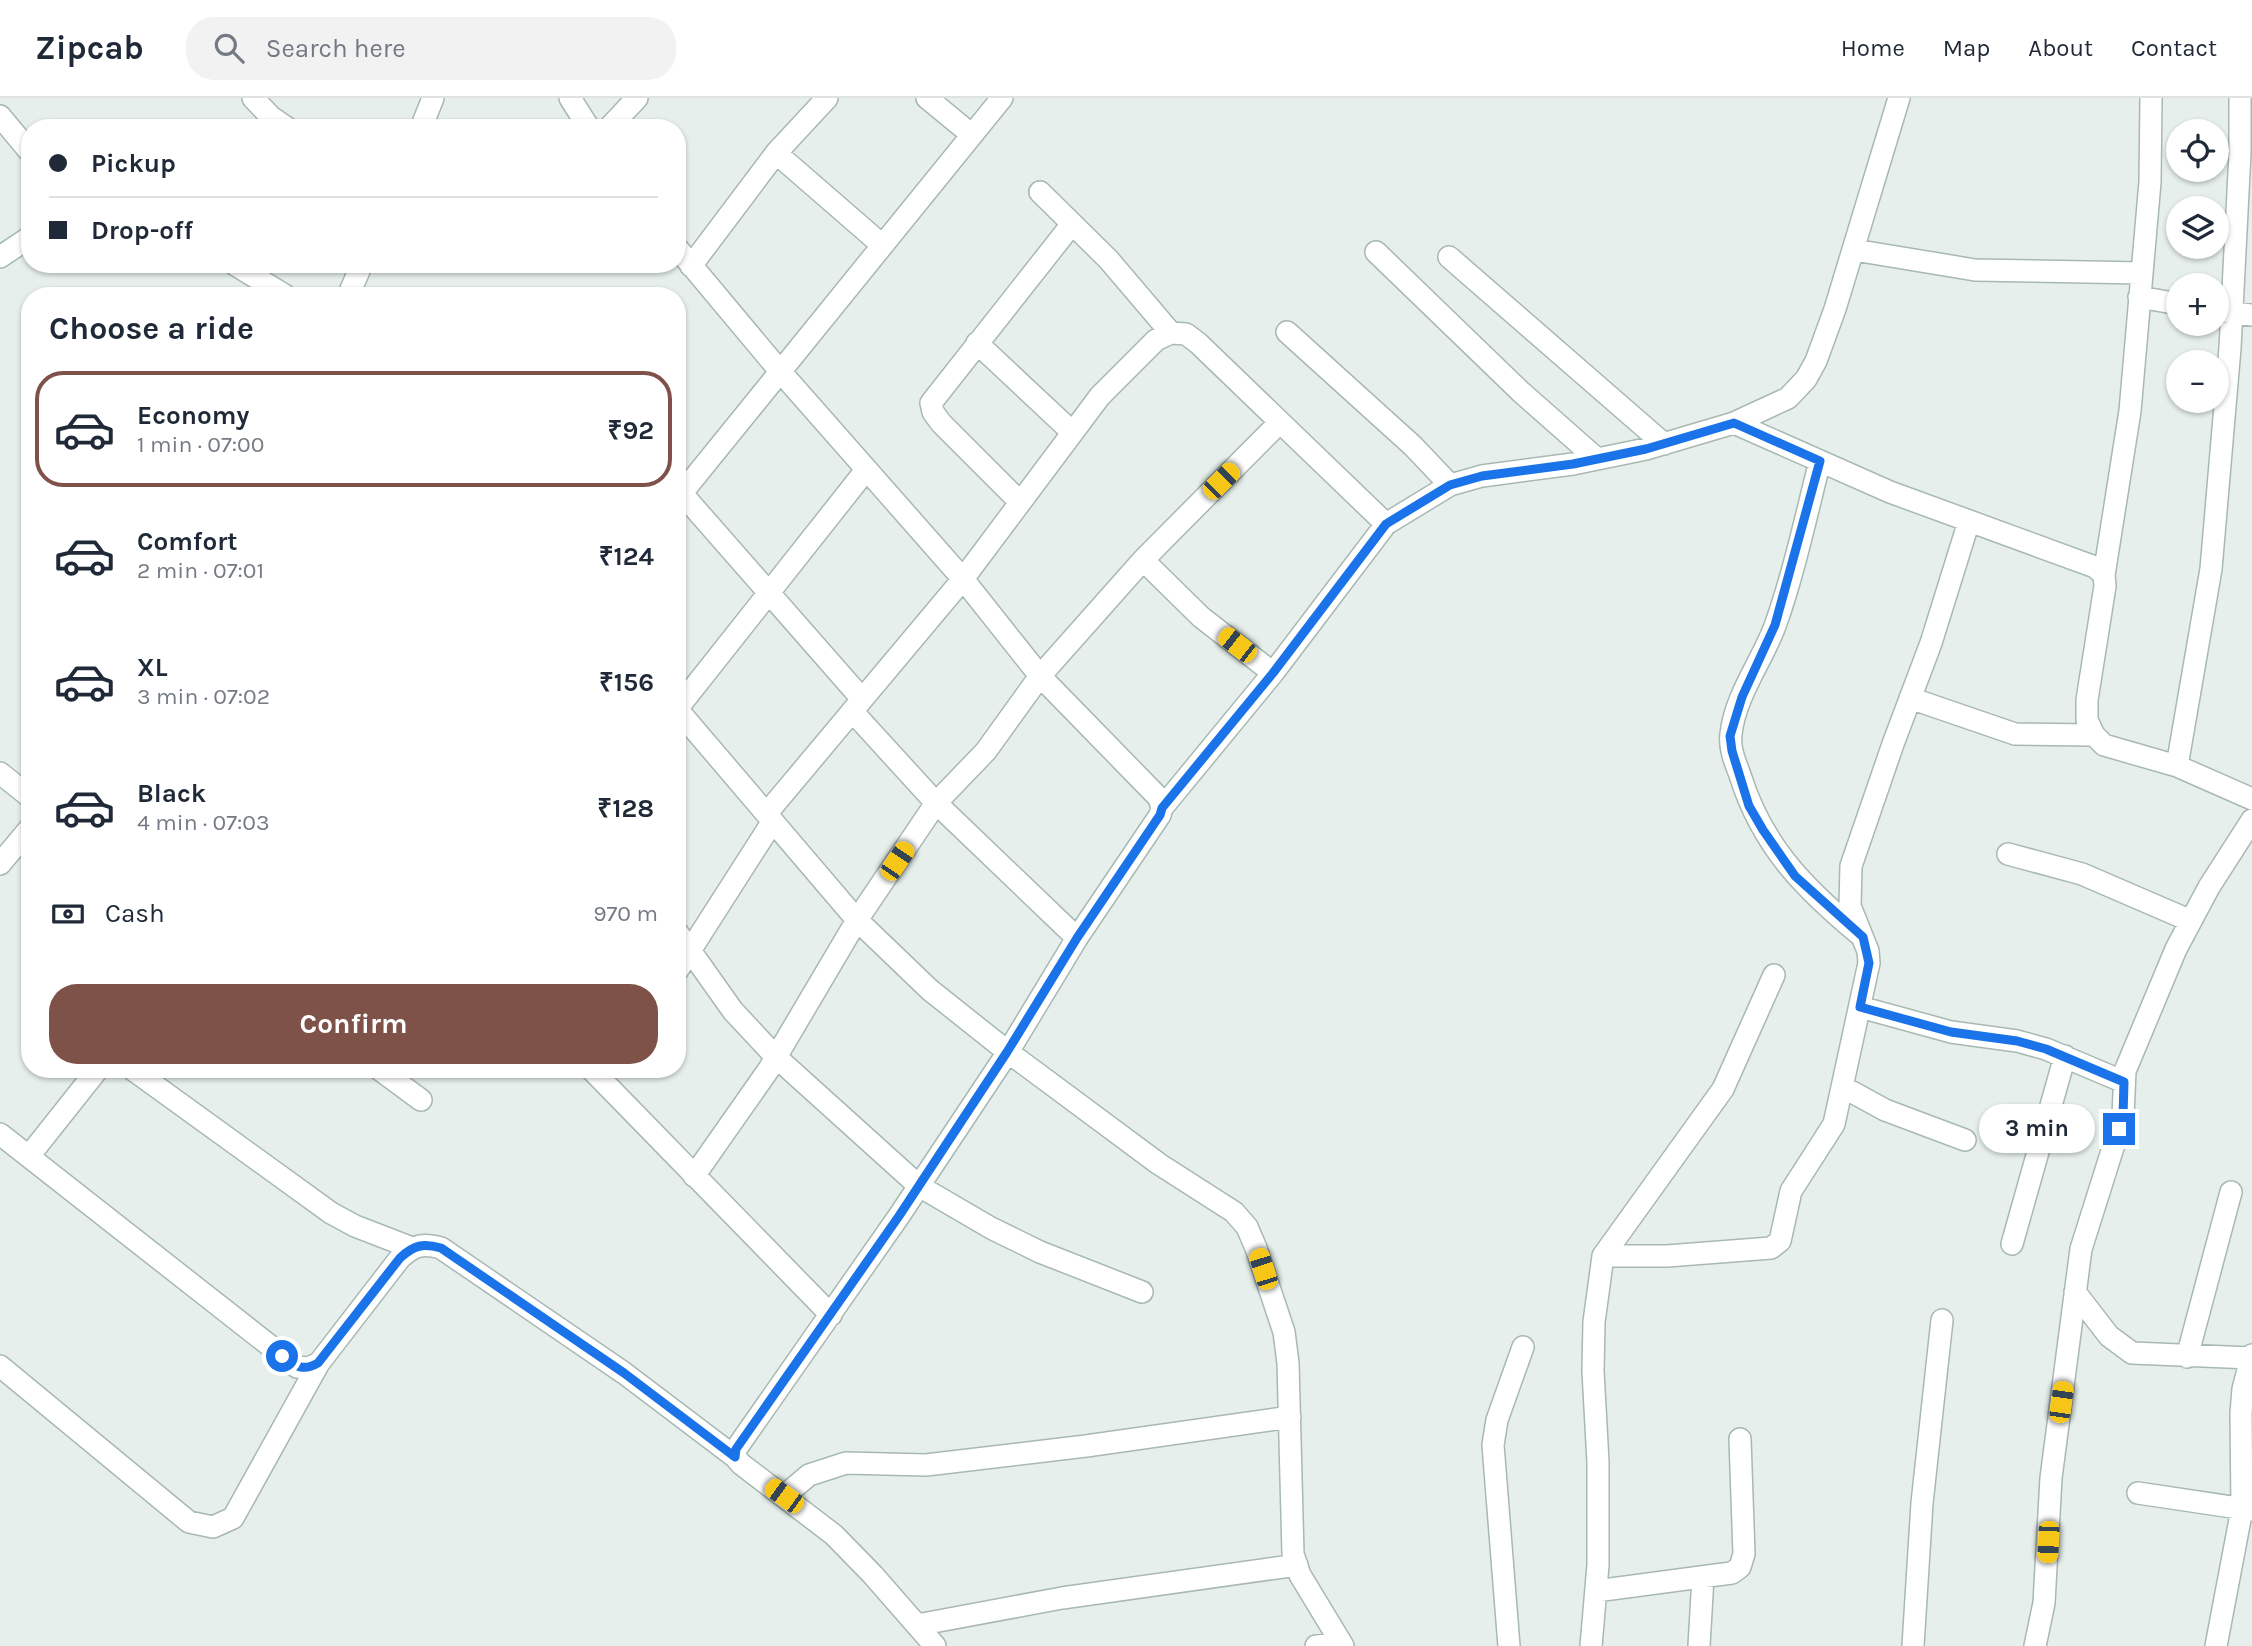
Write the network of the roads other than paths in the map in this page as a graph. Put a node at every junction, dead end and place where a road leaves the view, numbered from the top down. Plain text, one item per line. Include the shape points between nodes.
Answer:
1 (253, 98) edge
2 (433, 98) edge
3 (570, 98) edge
4 (637, 98) edge
5 (827, 98) edge
6 (928, 98) edge
7 (1002, 98) edge
8 (1899, 98) edge
9 (2151, 98) edge
10 (2240, 98) edge
11 (0, 116) edge
12 (274, 119) edge
13 (425, 119) edge
14 (583, 119) edge
15 (617, 119) edge
16 (972, 135) junction
17 (21, 141) edge
18 (776, 153) junction
19 (1040, 192) dead end
20 (1072, 224) junction
21 (21, 243) edge
22 (882, 245) junction
23 (1854, 250) junction
24 (1376, 252) dead end
25 (0, 257) edge
26 (1449, 257) dead end
27 (686, 260) edge
28 (691, 266) junction
29 (249, 273) edge
30 (2142, 273) junction
31 (271, 287) edge
32 (2139, 297) junction
33 (2166, 302) edge
34 (2234, 313) edge
35 (1287, 332) dead end
36 (1171, 333) junction
37 (977, 343) junction
38 (779, 370) junction
39 (1280, 422) junction
40 (1734, 423) junction
41 (1072, 432) junction
42 (1664, 444) junction
43 (1597, 459) junction
44 (1820, 461) junction
45 (866, 470) junction
46 (686, 484) edge
47 (1450, 485) junction
48 (686, 501) edge
49 (1018, 501) junction
50 (1969, 522) junction
51 (1386, 524) junction
52 (1143, 560) junction
53 (2104, 575) junction
54 (963, 579) junction
55 (768, 591) junction
56 (1273, 673) junction
57 (1040, 676) junction
58 (686, 697) edge
59 (1910, 698) junction
60 (857, 705) junction
61 (686, 719) edge
62 (2094, 735) junction
63 (2177, 766) junction
64 (0, 774) edge
65 (21, 790) edge
66 (2252, 799) edge
67 (936, 803) junction
68 (1162, 808) junction
69 (770, 817) junction
70 (2252, 820) edge
71 (21, 839) edge
72 (2008, 854) dead end
73 (0, 864) edge
74 (857, 920) junction
75 (2191, 920) junction
76 (1863, 937) junction
77 (1077, 938) junction
78 (686, 946) edge
79 (690, 952) junction
80 (686, 958) edge
81 (1774, 975) dead end
82 (1860, 1007) junction
83 (1007, 1052) junction
84 (2065, 1056) junction
85 (776, 1058) junction
86 (91, 1078) edge
87 (144, 1078) edge
88 (391, 1078) edge
89 (605, 1078) edge
90 (2124, 1082) junction
91 (1843, 1087) junction
92 (421, 1100) dead end
93 (0, 1134) edge
94 (1965, 1140) dead end
95 (29, 1156) junction
96 (694, 1176) junction
97 (919, 1186) junction
98 (2231, 1192) dead end
99 (2012, 1244) dead end
100 (412, 1248) junction
101 (1603, 1255) junction
102 (2076, 1292) junction
103 (1142, 1293) dead end
104 (831, 1315) junction
105 (1942, 1320) dead end
106 (1523, 1347) dead end
107 (2188, 1357) junction
108 (2252, 1357) edge
109 (318, 1363) junction
110 (0, 1366) edge
111 (1290, 1417) junction
112 (1740, 1439) dead end
113 (735, 1457) junction
114 (2138, 1493) dead end
115 (784, 1496) junction
116 (2247, 1510) edge
117 (1297, 1566) junction
118 (1703, 1577) junction
119 (1596, 1591) junction
120 (917, 1625) junction
121 (1342, 1645) edge
122 (934, 1646) edge
123 (1316, 1646) edge
124 (1509, 1646) edge
125 (1591, 1646) edge
126 (1699, 1646) edge
127 (1913, 1646) edge
128 (2035, 1646) edge
129 (2217, 1646) edge

1 - 12 street
2 - 13 street
3 - 14 street
4 - 15 street
5 - 18 street
6 - 16 street
7 - 16 street
8 - 23 street
9 - 30 street
10 - 34 street
11 - 17 street
16 - 22 street
18 - 22 street
18 - 28 street
19 - 20 street
20 - 36 street
20 - 37 street
21 - 25 street
22 - 38 street
23 - 30 street via 1975,270
23 - 40 street via 1806,379 1788,398
24 - 43 street
26 - 42 street
27 - 28 street
28 - 38 street
29 - 31 street
30 - 32 street
32 - 33 street
32 - 53 street via 2130,411
34 - 63 street via 2211,569
35 - 47 street
36 - 39 street via 1186,334 1198,343
36 - 41 street via 1156,340 1100,396
37 - 41 street
37 - 49 street via 936,394 931,402 933,412
38 - 45 street
38 - 46 street
39 - 51 street
39 - 52 street
40 - 42 street
40 - 44 street
41 - 49 street
42 - 43 street
43 - 47 street
44 - 50 street
44 - 76 street via 1775,625 1742,697 1730,736 1749,806 1763,830 1795,876
45 - 54 street
45 - 55 street
47 - 51 street
48 - 55 street
49 - 54 street
50 - 53 street via 2095,567
50 - 59 street
51 - 56 street
52 - 56 street via 1201,617
52 - 57 street
53 - 62 street via 2087,700 2087,720
54 - 57 street
54 - 60 street
55 - 58 street
55 - 60 street
56 - 68 street
57 - 67 street via 986,751
57 - 68 street via 1158,797
59 - 62 street via 2015,734
59 - 76 street via 1851,866 1850,906
60 - 67 street
60 - 69 street
61 - 69 street
62 - 63 street via 2105,745
63 - 66 street
64 - 65 street
67 - 74 street
67 - 77 street
68 - 77 street
69 - 74 street
69 - 79 street
70 - 75 street
71 - 73 street
72 - 75 street via 2082,874
74 - 83 street via 930,990
74 - 85 street
75 - 90 street via 2134,1047
76 - 82 street via 1869,963
77 - 83 street
78 - 79 street
79 - 80 street
79 - 85 street via 733,1011
81 - 101 street via 1723,1089
82 - 84 street
82 - 91 street
83 - 97 street
83 - 111 street via 1158,1164 1234,1212 1247,1227 1283,1332
84 - 90 street
84 - 99 street
85 - 96 street
85 - 97 street
86 - 95 street
87 - 100 street via 331,1213
88 - 92 street
89 - 96 street
90 - 102 street via 2123,1116 2081,1249
91 - 94 street via 1885,1110
91 - 101 street via 1834,1124 1791,1191 1777,1245 1667,1256
93 - 95 street
95 - 109 street via 297,1367
96 - 104 street
97 - 103 street via 1040,1252
97 - 104 street
98 - 107 street
100 - 109 street
100 - 113 street via 425,1243 441,1248 624,1373
101 - 119 street via 1593,1359 1598,1474
102 - 107 street via 2122,1348 2148,1356
102 - 128 street via 2050,1478 2044,1603
104 - 113 street via 736,1449
105 - 127 street via 1922,1503
106 - 124 street via 1493,1445
107 - 108 street
108 - 116 street via 2241,1413
109 - 110 street via 233,1518 213,1527 189,1522
111 - 115 street via 926,1465 846,1463 809,1475
111 - 117 street
112 - 118 street via 1744,1554 1740,1567 1732,1573
113 - 115 street
114 - 116 street
115 - 120 street via 834,1535
116 - 129 street
117 - 120 street via 1062,1598
117 - 121 street
118 - 119 street
118 - 126 street
119 - 125 street
120 - 122 street
121 - 123 street

